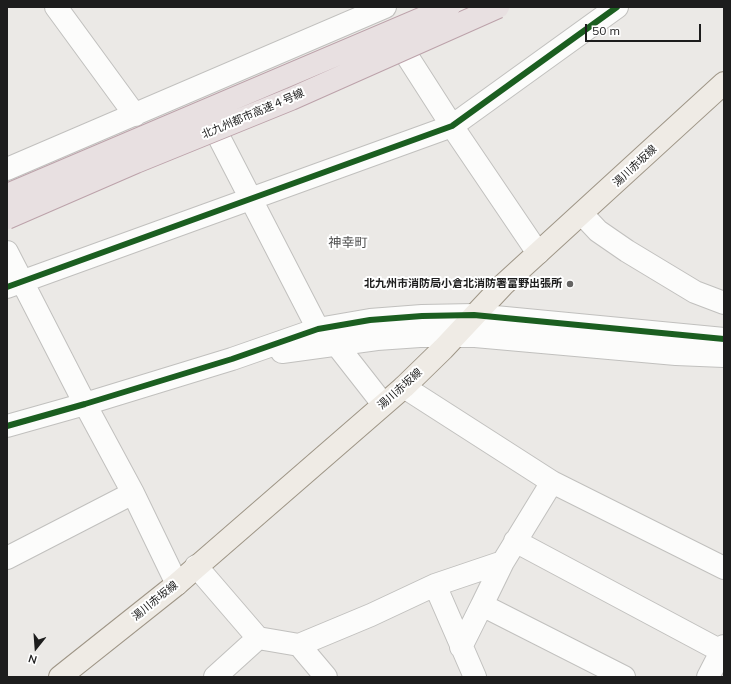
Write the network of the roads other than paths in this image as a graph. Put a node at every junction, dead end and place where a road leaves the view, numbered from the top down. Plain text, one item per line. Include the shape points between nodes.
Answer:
1 (56, 7) edge
2 (449, 7) edge
3 (498, 7) edge
4 (617, 7) edge
5 (379, 8) edge
6 (724, 83) edge
7 (194, 89) junction
8 (135, 115) junction
9 (452, 126) junction
10 (7, 169) edge
11 (7, 195) edge
12 (251, 198) junction
13 (582, 214) junction
14 (7, 218) edge
15 (7, 252) edge
16 (538, 252) junction
17 (15, 284) edge
18 (724, 303) edge
19 (474, 315) junction
20 (318, 329) junction
21 (456, 336) junction
22 (724, 339) edge
23 (336, 344) junction
24 (724, 356) edge
25 (232, 359) junction
26 (404, 387) junction
27 (85, 404) junction
28 (383, 404) junction
29 (7, 426) edge
30 (552, 482) junction
31 (133, 494) junction
32 (515, 541) junction
33 (7, 558) edge
34 (503, 562) junction
35 (196, 566) junction
36 (724, 568) edge
37 (177, 584) junction
38 (435, 586) junction
39 (482, 605) junction
40 (258, 638) junction
41 (299, 645) junction
42 (461, 647) junction
43 (723, 649) edge
44 (60, 677) edge
45 (216, 677) edge
46 (326, 677) edge
47 (475, 677) edge
48 (624, 677) edge
49 (708, 677) edge

1 - 8 street
2 - 11 highway, 北九州都市高速４号線, bridge
3 - 14 highway, 北九州都市高速４号線, bridge via 291,99
4 - 9 street
5 - 7 street
5 - 9 street
6 - 13 main road, 湯川赤坂線
7 - 8 street
7 - 12 street
8 - 10 street
9 - 12 street
9 - 16 street
12 - 17 street
12 - 20 street
13 - 16 main road, 湯川赤坂線
13 - 18 street via 598,230 639,258 695,292
15 - 17 street
16 - 19 main road, 湯川赤坂線
17 - 27 street
19 - 20 street via 370,320
19 - 21 main road, 湯川赤坂線
19 - 22 street
20 - 25 street
21 - 23 street via 420,336
21 - 24 street
21 - 26 main road, 湯川赤坂線
23 - 25 street
23 - 28 street
25 - 27 street
26 - 28 main road, 湯川赤坂線
26 - 30 street
27 - 29 street
27 - 31 street
28 - 35 main road, 湯川赤坂線
30 - 32 street
30 - 36 street
31 - 33 street
31 - 37 street
32 - 34 street
32 - 43 street
34 - 38 street
34 - 39 street
35 - 37 main road, 湯川赤坂線
35 - 40 street
37 - 44 main road, 湯川赤坂線
38 - 41 street
38 - 42 street
39 - 42 street
39 - 48 street
40 - 41 street
40 - 45 street
41 - 46 street
42 - 47 street
43 - 49 street

